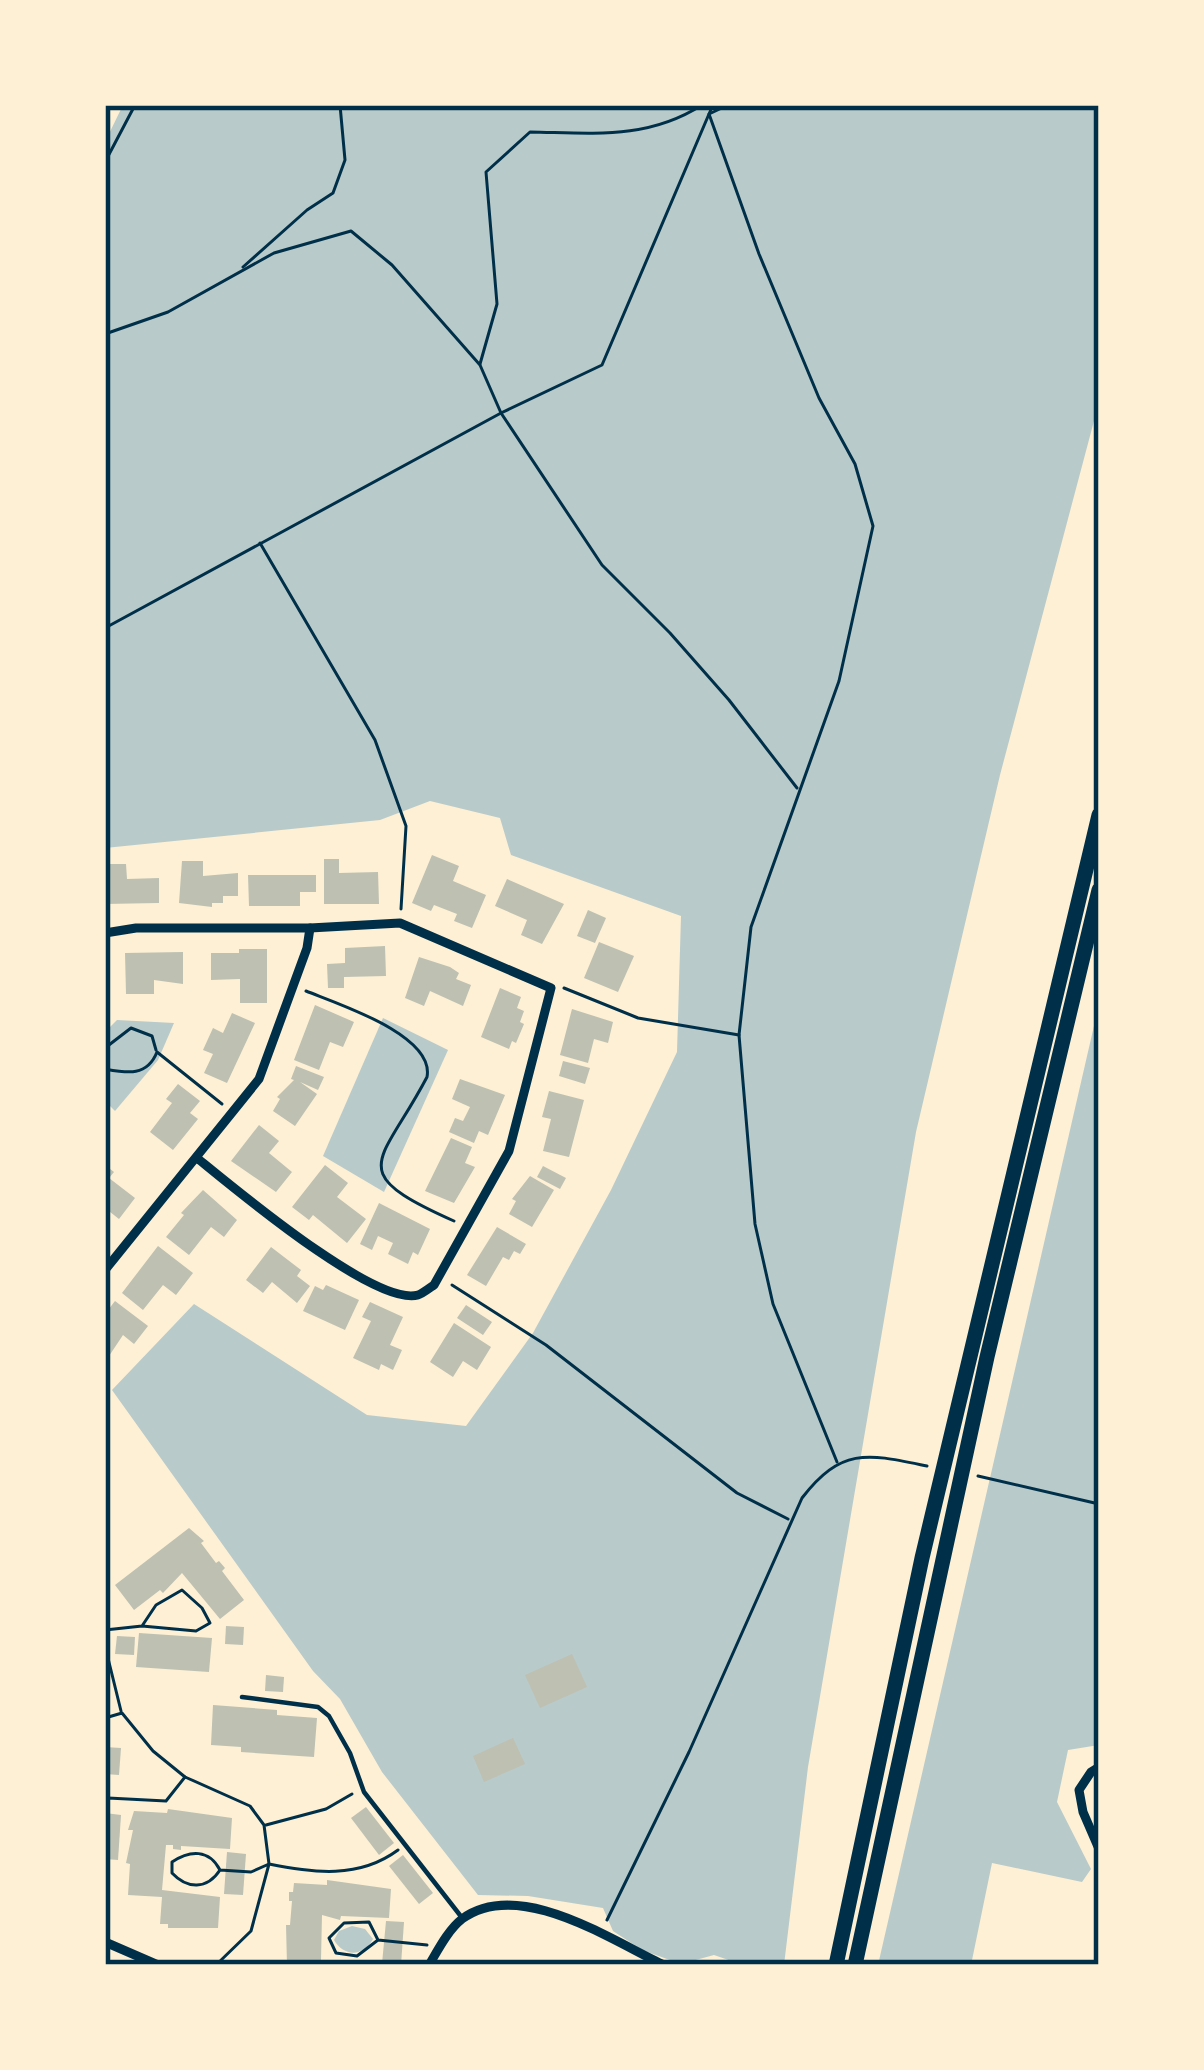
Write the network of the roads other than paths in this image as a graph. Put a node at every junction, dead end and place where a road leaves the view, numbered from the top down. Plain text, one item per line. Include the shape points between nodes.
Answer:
1 (1099, 814) edge
2 (1099, 890) edge
3 (310, 928) junction
4 (105, 933) edge
5 (197, 1158) junction
6 (105, 1247) edge
7 (114, 1259) junction
8 (105, 1270) edge
9 (242, 1696) dead end
10 (1099, 1767) edge
11 (1099, 1849) edge
12 (463, 1919) junction
13 (105, 1942) edge
14 (158, 1965) edge
15 (430, 1965) edge
16 (664, 1965) edge
17 (836, 1965) edge
18 (855, 1965) edge

1 - 17 highway via 922,1558
2 - 18 highway
3 - 4 street
3 - 5 street via 259,1079
3 - 5 street via 400,923 550,988 509,1151 439,1277 420,1295 404,1296 328,1260
5 - 7 street
6 - 7 street
7 - 8 street
9 - 12 lane via 318,1707 341,1733 363,1788
10 - 11 street via 1079,1790
12 - 15 street
12 - 16 street via 524,1906
13 - 14 street

